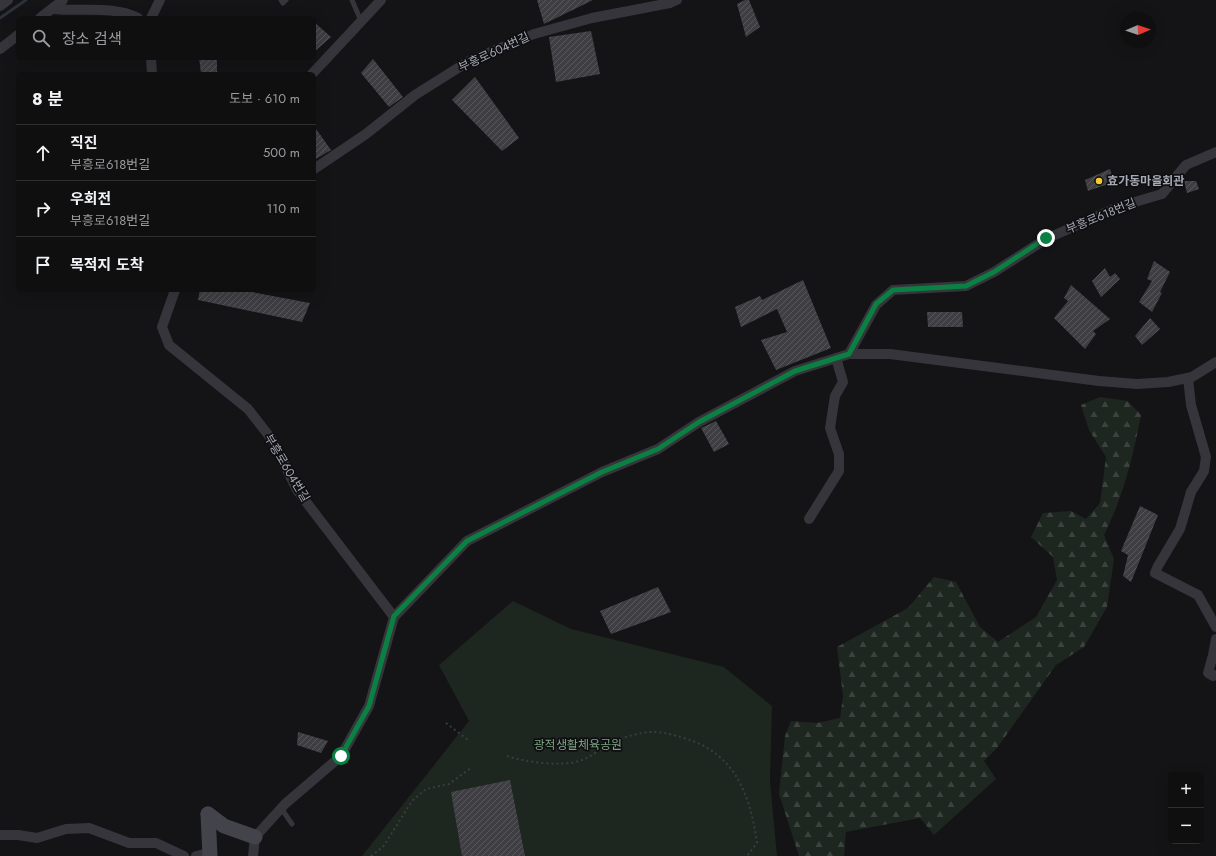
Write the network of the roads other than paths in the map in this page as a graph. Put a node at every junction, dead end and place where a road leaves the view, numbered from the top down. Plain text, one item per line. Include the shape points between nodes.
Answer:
1 (8, 0) edge
2 (63, 0) edge
3 (160, 0) edge
4 (281, 0) edge
5 (286, 0) edge
6 (352, 0) edge
7 (381, 0) edge
8 (677, 0) edge
9 (0, 6) edge
10 (53, 9) junction
11 (43, 16) edge
12 (130, 16) edge
13 (152, 16) edge
14 (362, 21) junction
15 (16, 36) edge
16 (0, 49) edge
17 (151, 60) edge
18 (152, 72) edge
19 (314, 72) edge
20 (1216, 152) edge
21 (316, 168) edge
22 (174, 292) edge
23 (849, 354) junction
24 (836, 358) junction
25 (1216, 362) edge
26 (1188, 378) junction
27 (809, 519) dead end
28 (394, 616) junction
29 (1216, 627) edge
30 (1216, 639) edge
31 (1216, 675) edge
32 (281, 808) junction
33 (292, 824) dead end
34 (0, 835) edge
35 (255, 837) junction
36 (205, 855) edge
37 (184, 856) edge
38 (253, 856) edge

1 - 9 street
2 - 10 street
3 - 13 street
4 - 5 lane via 283,3
6 - 14 lane
7 - 14 street
8 - 21 street, 부흥로604번길 via 592,18 534,34 469,61 415,95 366,134
10 - 11 street
10 - 12 street via 104,9
14 - 19 street
15 - 16 street
17 - 18 street
20 - 23 street, 부흥로618번길 via 1186,165 1162,194 1118,207 1046,238 994,272 966,286 893,290 876,304
22 - 28 street, 부흥로604번길 via 162,327 169,345 248,408 273,441 297,490
23 - 24 street
23 - 26 street via 908,355 1138,384
24 - 27 street via 843,382 835,396 830,428 839,454 839,471
24 - 28 street via 795,371 699,422 658,449 602,472 467,541
25 - 26 street
26 - 29 street via 1191,405 1206,457 1204,471 1191,492 1180,530 1155,573 1198,595
28 - 32 street via 369,706 350,748
30 - 31 street via 1208,673
32 - 33 lane
32 - 35 street
34 - 37 street via 37,838 66,830 89,828 129,843 156,843
35 - 36 street via 224,826 208,814
35 - 38 street

